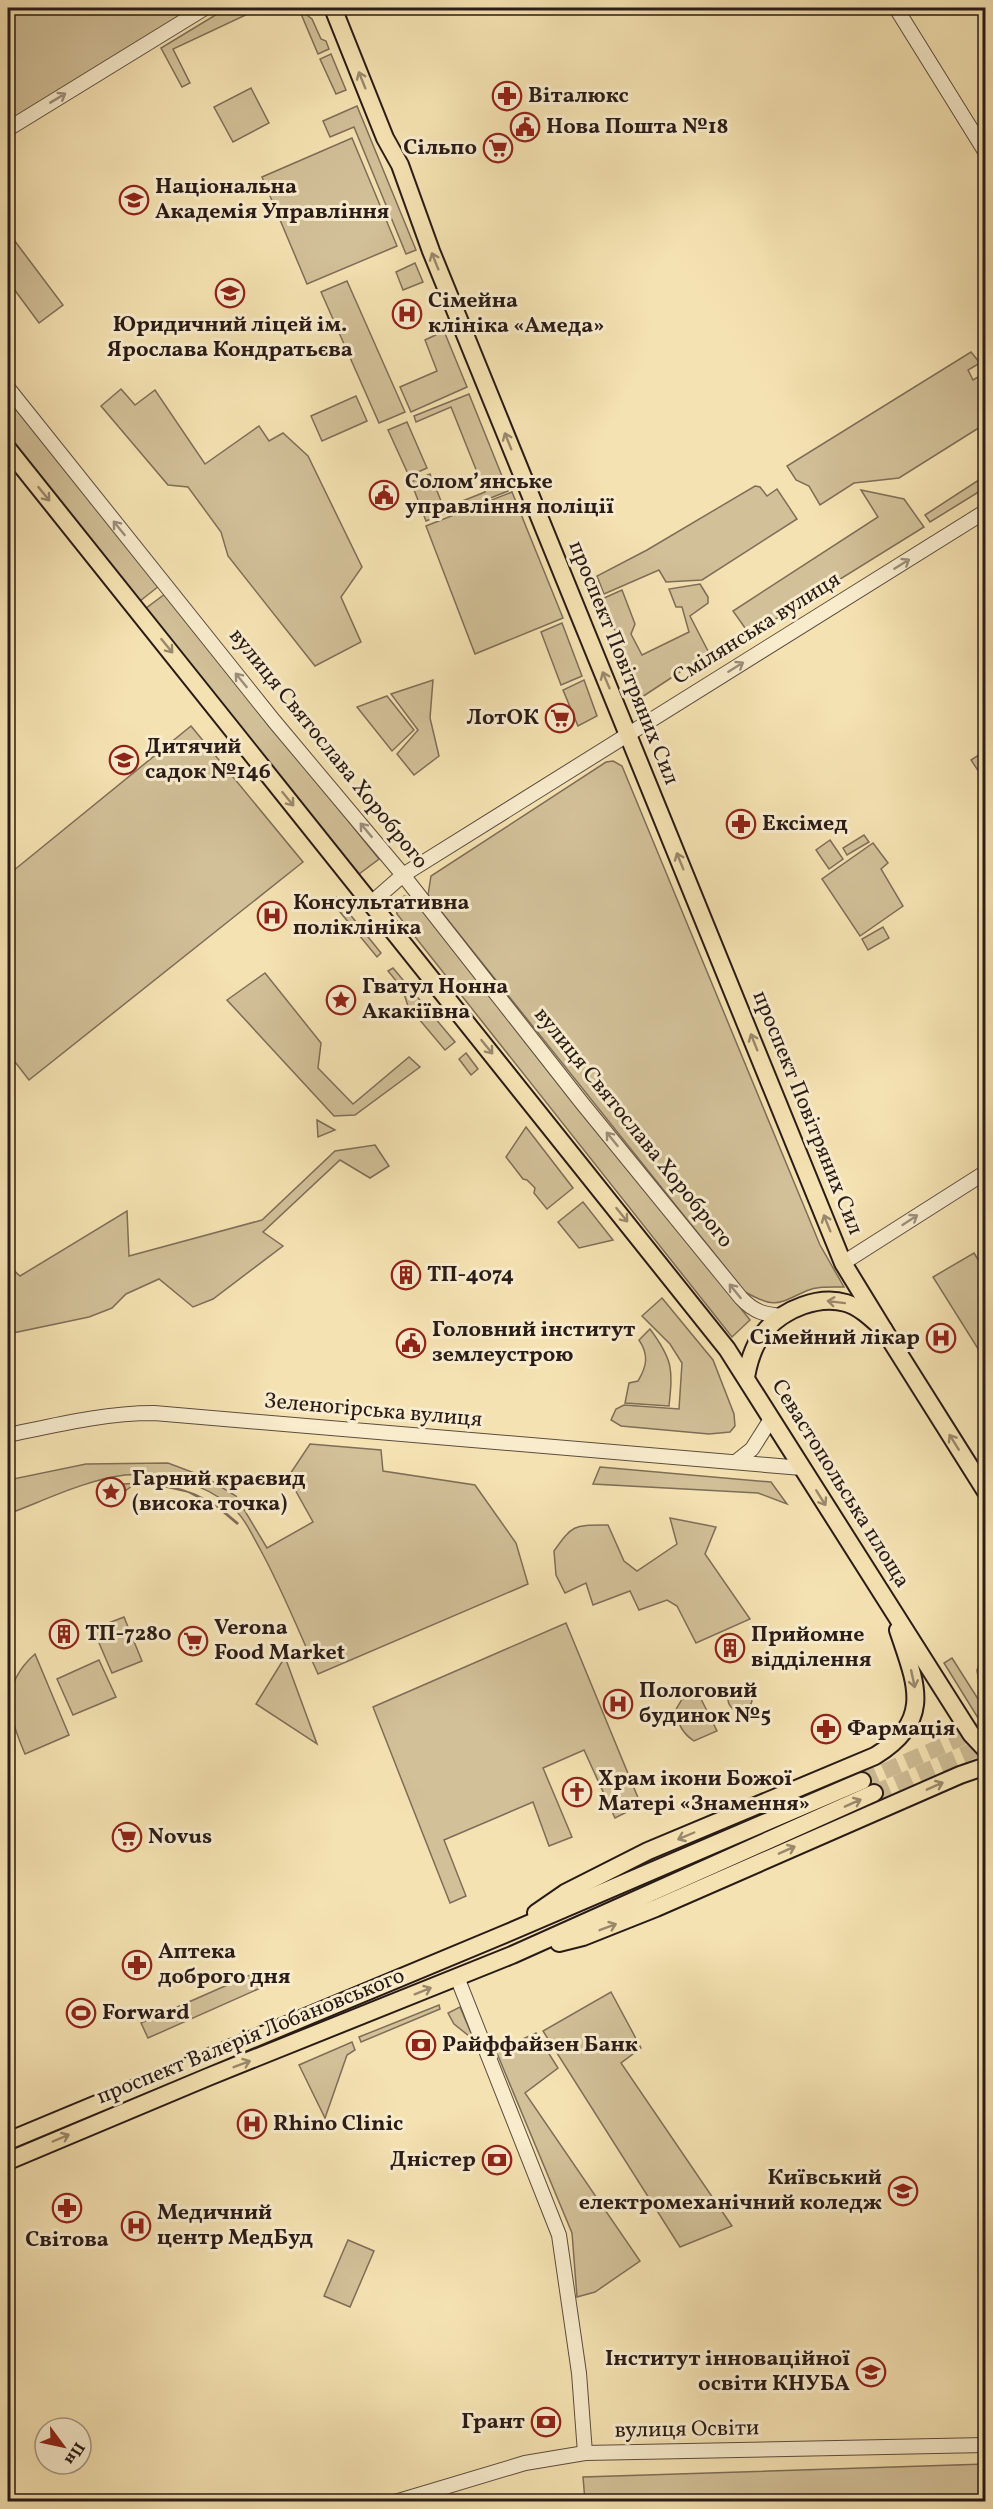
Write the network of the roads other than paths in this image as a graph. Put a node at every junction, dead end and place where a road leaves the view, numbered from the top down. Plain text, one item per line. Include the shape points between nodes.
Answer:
1 (205, 8) edge
2 (333, 8) edge
3 (896, 8) edge
4 (8, 129) edge
5 (986, 153) edge
6 (8, 388) edge
7 (8, 449) edge
8 (986, 511) edge
9 (629, 734) junction
10 (403, 875) junction
11 (371, 903) junction
12 (986, 1172) edge
13 (843, 1263) junction
14 (784, 1316) junction
15 (884, 1330) junction
16 (746, 1377) junction
17 (771, 1419) junction
18 (8, 1435) edge
19 (737, 1461) junction
20 (802, 1468) junction
21 (986, 1492) edge
22 (889, 1603) junction
23 (986, 1749) edge
24 (986, 1767) edge
25 (505, 1934) junction
26 (512, 1955) junction
27 (457, 1977) junction
28 (8, 2141) edge
29 (8, 2161) edge
30 (986, 2445) edge
31 (585, 2453) junction
32 (395, 2502) edge

4 -> 1 street
9 -> 2 main road, проспект Повітряних Сил
3 - 5 street
10 -> 6 street, вулиця Святослава Хороброго
7 -> 11 main road
9 -> 8 street, Смілянська вулиця
9 - 10 street, Смілянська вулиця
13 -> 9 main road, проспект Повітряних Сил
10 - 11 street, Смілянська вулиця
14 -> 10 street, вулиця Святослава Хороброго via 766,1315 741,1298
11 -> 16 main road
13 -> 12 street
13 - 15 main road, проспект Повітряних Сил
15 -> 14 main road, Севастопольська площа via 848,1303 830,1300 805,1304
14 - 16 main road, Севастопольська площа via 766,1329 753,1350
21 -> 15 main road, Севастопольська площа
16 - 17 main road, Севастопольська площа
17 - 19 street via 752,1449
17 - 20 main road, Севастопольська площа
18 - 19 street, Зеленогірська вулиця via 87,1418 154,1413
19 - 20 street, Зеленогірська вулиця
20 -> 22 main road, Севастопольська площа
22 - 23 main road, Севастопольська площа via 971,1734
22 -> 25 main road, проспект Валерія Лобановського via 916,1696 914,1713 891,1746 648,1851 565,1893
26 -> 24 main road, проспект Валерія Лобановського via 583,1936 656,1908 949,1779
26 -> 25 main road, проспект Валерія Лобановського via 868,1787
25 - 28 main road, проспект Валерія Лобановського
26 - 27 main road, проспект Валерія Лобановського
29 -> 27 main road, проспект Валерія Лобановського
27 - 31 street via 559,2235 579,2373
30 - 31 street, вулиця Освіти
31 - 32 street, вулиця Освіти via 525,2463

